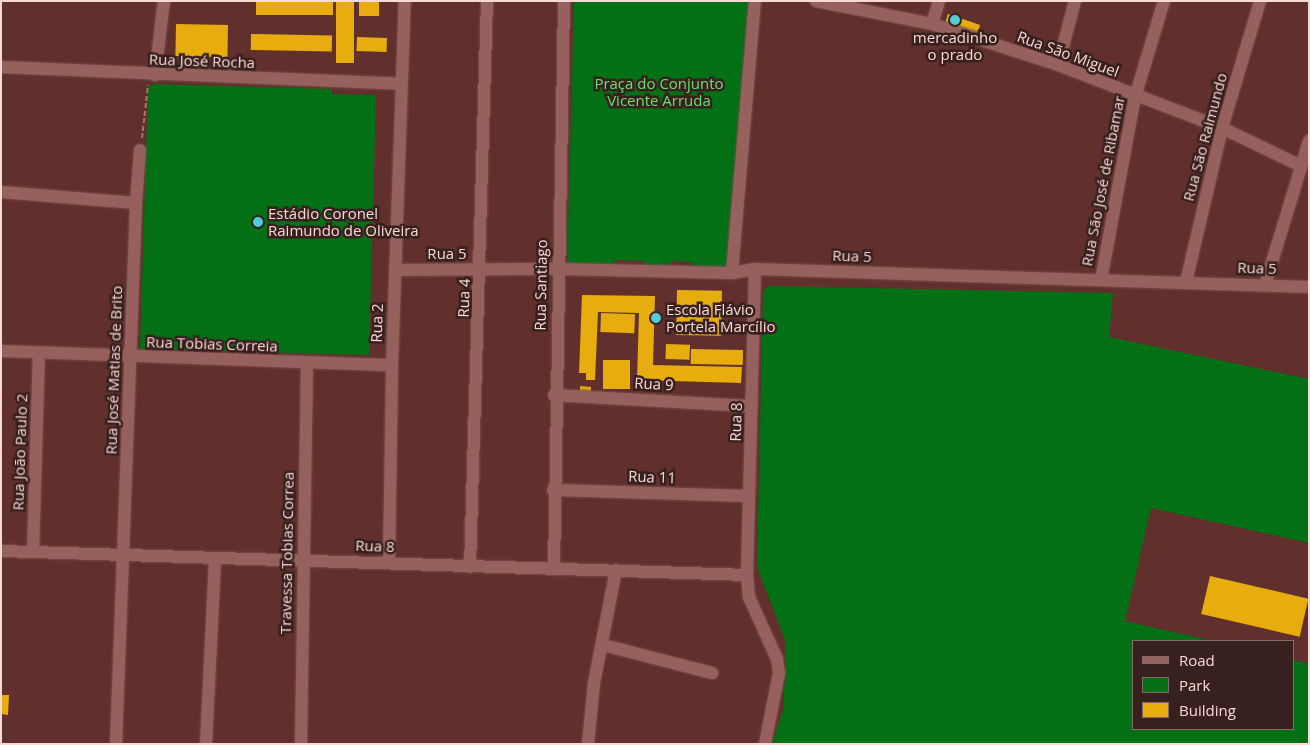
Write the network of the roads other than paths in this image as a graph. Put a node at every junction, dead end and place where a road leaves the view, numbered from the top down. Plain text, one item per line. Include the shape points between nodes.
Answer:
1 (164, 1) edge
2 (405, 1) edge
3 (487, 1) edge
4 (564, 1) edge
5 (756, 1) edge
6 (816, 1) edge
7 (939, 1) edge
8 (1076, 1) edge
9 (1164, 1) edge
10 (1260, 1) edge
11 (820, 2) edge
12 (932, 24) junction
13 (1058, 66) junction
14 (1, 68) edge
15 (155, 75) junction
16 (401, 84) junction
17 (1134, 96) junction
18 (1222, 128) junction
19 (1309, 141) edge
20 (140, 150) road end
21 (1299, 165) junction
22 (1, 192) edge
23 (136, 203) junction
24 (558, 269) junction
25 (755, 269) junction
26 (395, 270) junction
27 (481, 271) junction
28 (732, 273) junction
29 (1101, 280) junction
30 (1186, 282) junction
31 (1265, 285) junction
32 (1309, 287) edge
33 (1, 351) edge
34 (39, 353) junction
35 (131, 358) junction
36 (307, 363) junction
37 (392, 365) junction
38 (554, 396) junction
39 (752, 406) junction
40 (553, 490) junction
41 (749, 496) junction
42 (1, 551) edge
43 (33, 552) junction
44 (122, 554) junction
45 (216, 558) junction
46 (303, 560) junction
47 (389, 563) junction
48 (470, 567) junction
49 (554, 569) junction
50 (616, 570) junction
51 (747, 575) junction
52 (603, 645) junction
53 (712, 673) dead end
54 (116, 744) edge
55 (206, 744) edge
56 (301, 744) edge
57 (588, 744) edge
58 (764, 744) edge

1 - 15 street
2 - 16 street, Rua 2
3 - 27 street, Rua 4
4 - 24 street, Rua Santiago
5 - 28 street
6 - 11 street, Rua São Miguel
7 - 12 street
8 - 13 street
9 - 17 street, Rua São José de Ribamar
10 - 18 street, Rua São Raimundo
11 - 12 street, Rua São Miguel
12 - 13 street, Rua São Miguel
13 - 17 street, Rua São Miguel
14 - 15 street, Rua José Rocha
15 - 16 street, Rua José Rocha
16 - 26 street, Rua 2
17 - 18 street, Rua São Miguel
17 - 29 street, Rua São José de Ribamar
18 - 21 street, Rua São Miguel
18 - 30 street, Rua São Raimundo
19 - 21 street
20 - 23 street, Rua José Matias de Brito
21 - 31 street
22 - 23 street
23 - 35 street, Rua José Matias de Brito
24 - 27 street, Rua 5
24 - 28 street, Rua 5
24 - 38 street, Rua Santiago
25 - 28 street, Rua 5
25 - 29 street, Rua 5
25 - 39 street, Rua 8
26 - 27 street, Rua 5
26 - 37 street, Rua 2
27 - 48 street, Rua 4
29 - 30 street, Rua 5
30 - 31 street, Rua 5
31 - 32 street, Rua 5
33 - 34 street, Rua Tobias Correia
34 - 35 street, Rua Tobias Correia
34 - 43 street, Rua João Paulo 2
35 - 36 street, Rua Tobias Correia
35 - 44 street, Rua José Matias de Brito
36 - 37 street, Rua Tobias Correia
36 - 46 street, Travessa Tobias Correa
37 - 47 street, Rua 2
38 - 39 street, Rua 9
38 - 40 street, Rua Santiago
39 - 41 street, Rua 8
40 - 41 street, Rua 11
40 - 49 street, Rua Santiago
41 - 51 street, Rua 8
42 - 43 street, Rua 8
43 - 44 street, Rua 8
44 - 45 street, Rua 8
44 - 54 street, Rua José Matias de Brito
45 - 46 street, Rua 8
45 - 55 street
46 - 47 street, Rua 8
46 - 56 street, Travessa Tobias Correa
47 - 48 street, Rua 8
48 - 49 street, Rua 8
49 - 50 street, Rua 8
50 - 51 street, Rua 8
50 - 52 street
51 - 58 street, Rua 8 via 749,597 777,659 779,673
52 - 53 street
52 - 57 street via 594,683

